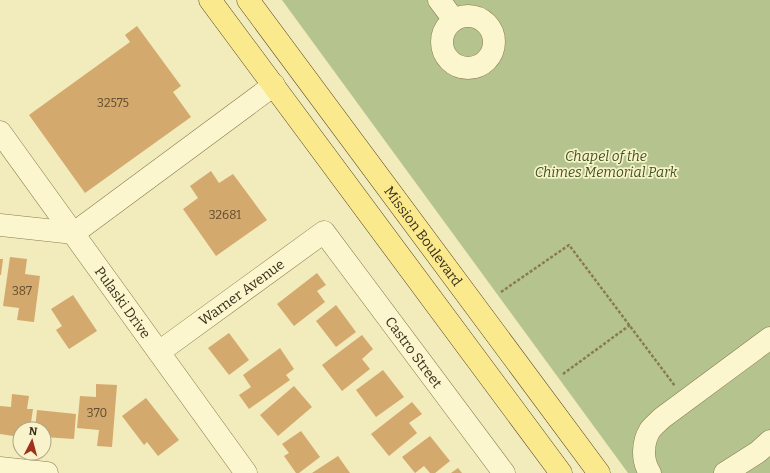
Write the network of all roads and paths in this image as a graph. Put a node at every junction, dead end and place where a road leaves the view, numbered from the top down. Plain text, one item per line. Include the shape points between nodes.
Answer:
1 (210, 0) edge
2 (248, 0) edge
3 (439, 0) edge
4 (454, 20) dead end
5 (274, 86) junction
6 (0, 132) edge
7 (0, 225) edge
8 (324, 232) joint
9 (74, 233) junction
10 (501, 292) dead end
11 (630, 325) junction
12 (770, 338) edge
13 (159, 352) junction
14 (563, 374) dead end
15 (676, 387) dead end
16 (770, 441) edge
17 (0, 468) edge
18 (48, 473) edge
19 (246, 473) edge
20 (504, 473) edge
21 (561, 473) edge
22 (599, 473) edge
23 (649, 473) edge
24 (725, 473) edge

1 - 5 main road
2 - 22 main road, Mission Boulevard
3 - 4 street
5 - 9 street
5 - 21 main road
6 - 9 street, Pulaski Drive
7 - 9 street
8 - 13 street, Warner Avenue
8 - 20 street, Castro Street
9 - 13 street, Pulaski Drive
10 - 11 path via 569,245
11 - 14 path
11 - 15 path
12 - 23 street via 650,429 645,441 644,456
13 - 19 street, Pulaski Drive
16 - 24 street via 758,452
17 - 18 street

